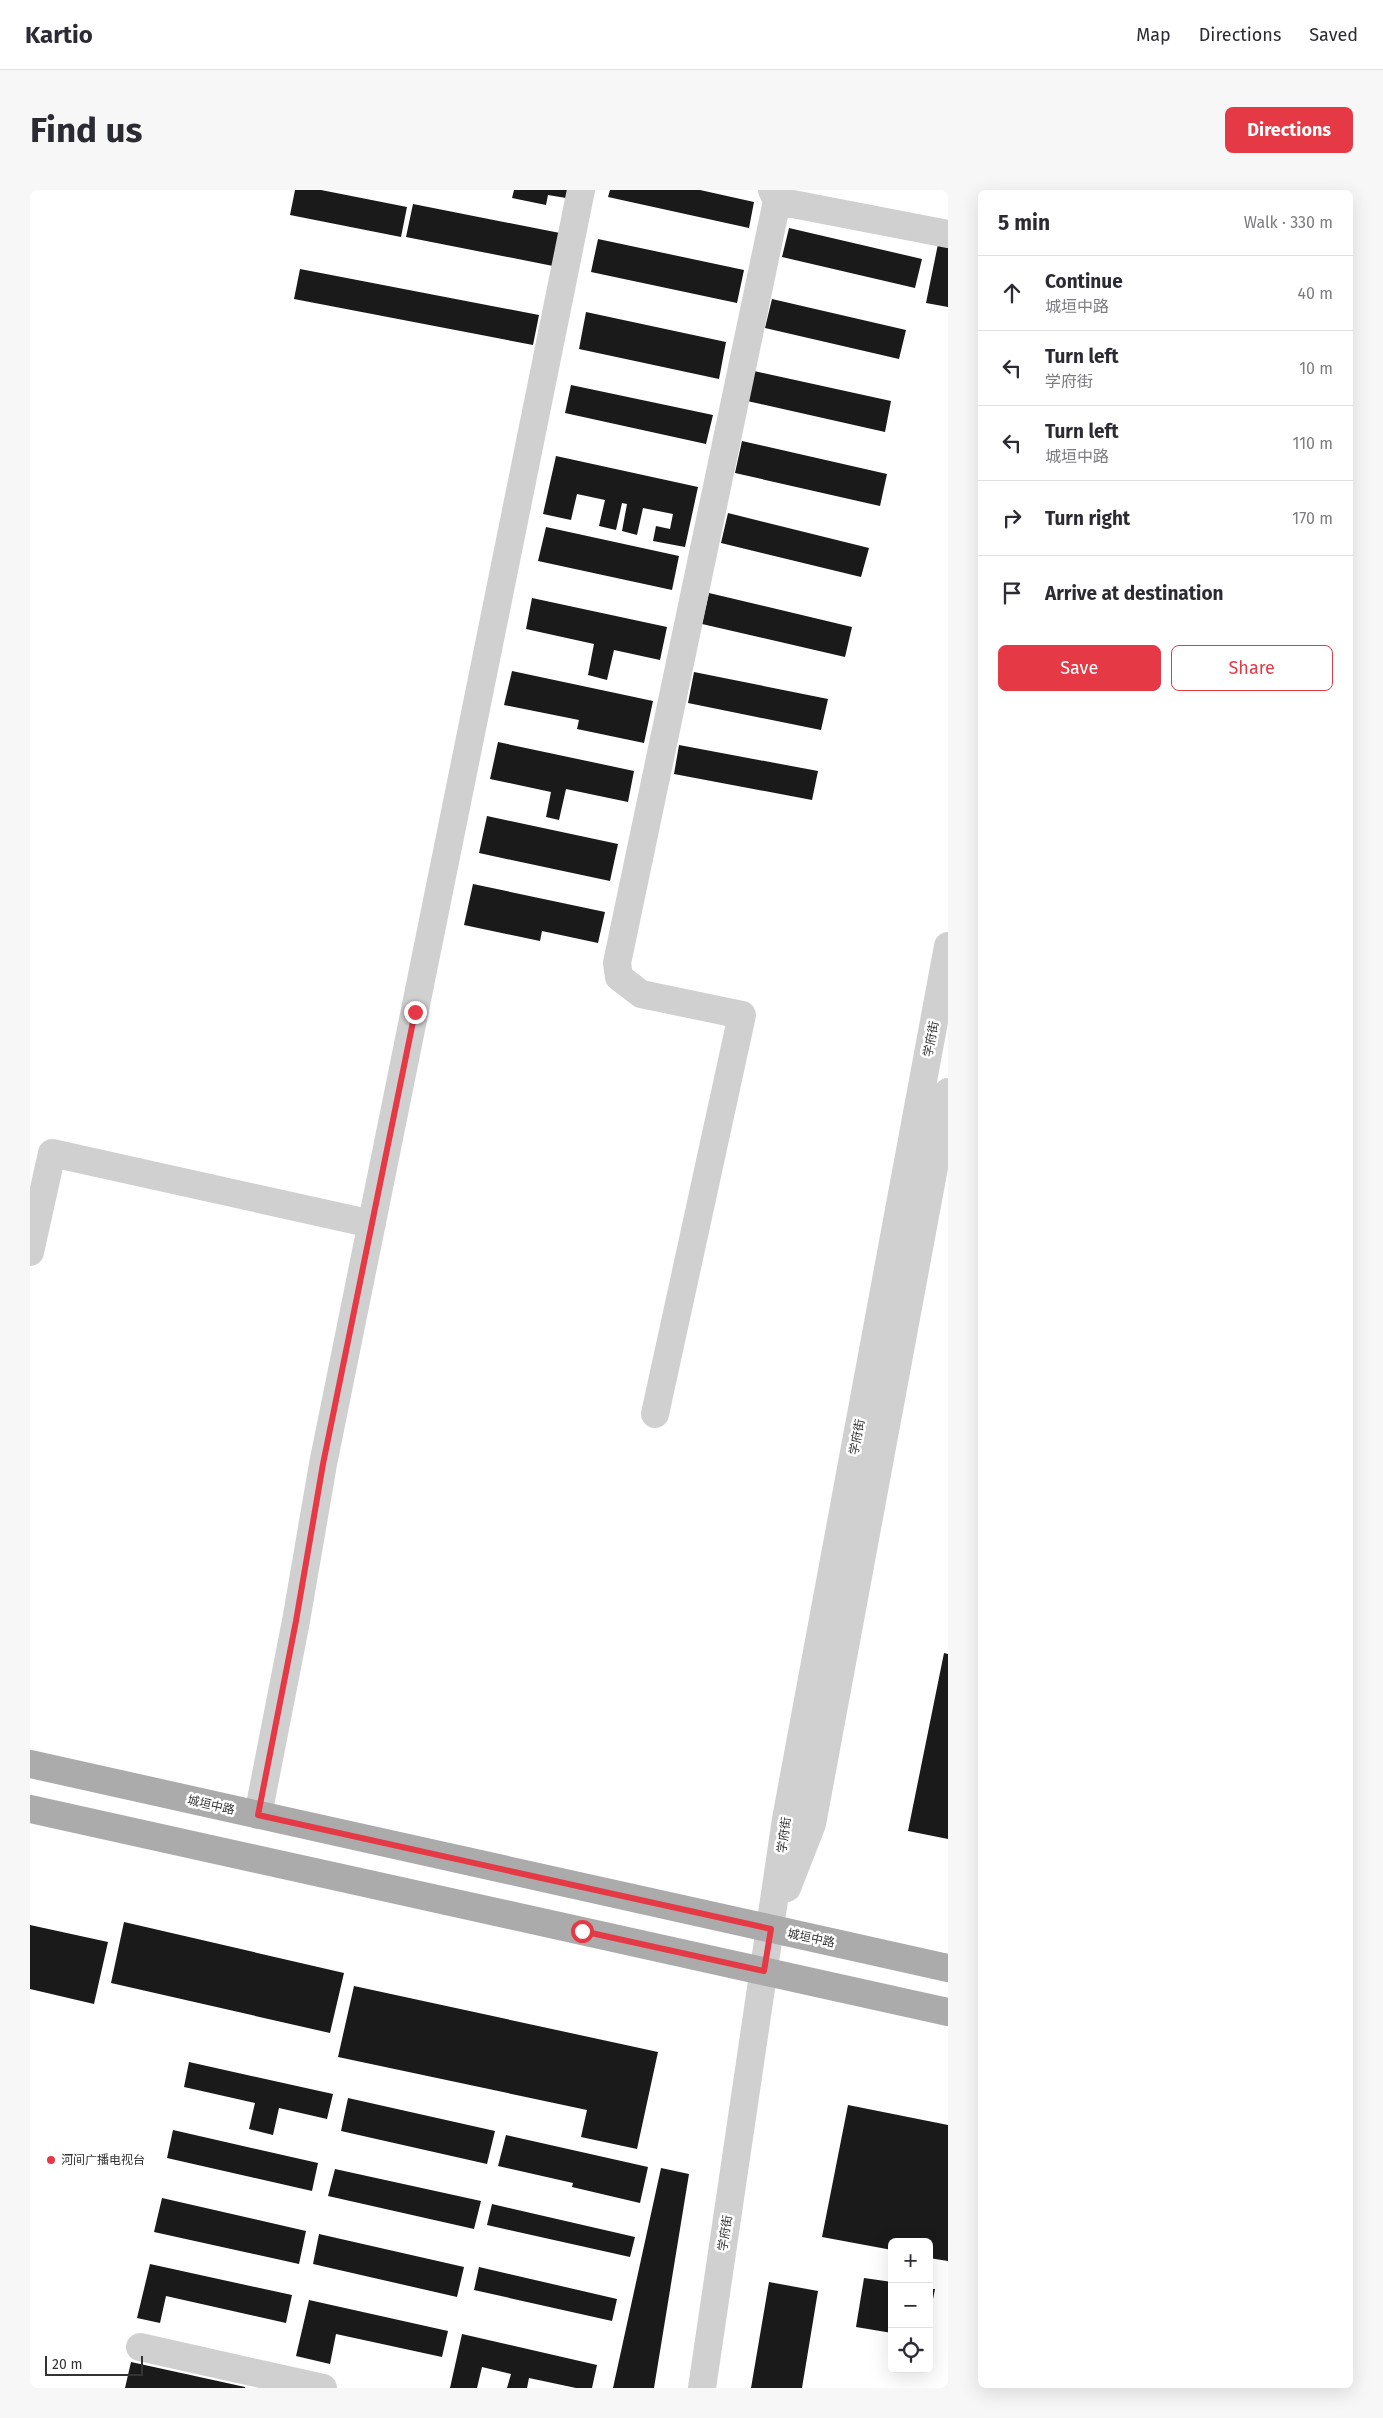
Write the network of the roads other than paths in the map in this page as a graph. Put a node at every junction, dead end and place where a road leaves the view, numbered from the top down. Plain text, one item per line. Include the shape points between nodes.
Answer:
1 (581, 190) edge
2 (775, 196) edge
3 (948, 234) edge
4 (948, 946) edge
5 (948, 1092) edge
6 (372, 1224) junction
7 (30, 1252) edge
8 (656, 1414) dead end
9 (30, 1764) edge
10 (30, 1808) edge
11 (258, 1815) junction
12 (771, 1929) junction
13 (948, 1968) edge
14 (764, 1971) junction
15 (948, 2012) edge
16 (140, 2347) dead end
17 (323, 2388) edge
18 (702, 2388) edge

1 - 6 street
2 - 3 street
2 - 8 street via 617,962 619,976 641,994 742,1015
4 - 12 street, 学府街 via 786,1819
5 - 12 street, 学府街 via 812,1824
6 - 7 street via 52,1153
6 - 11 street via 323,1464
9 - 11 main road, 城垣中路
10 - 14 main road
11 - 12 main road, 城垣中路
12 - 13 main road, 城垣中路
12 - 14 street, 学府街
14 - 15 main road
14 - 18 street, 学府街
16 - 17 street

